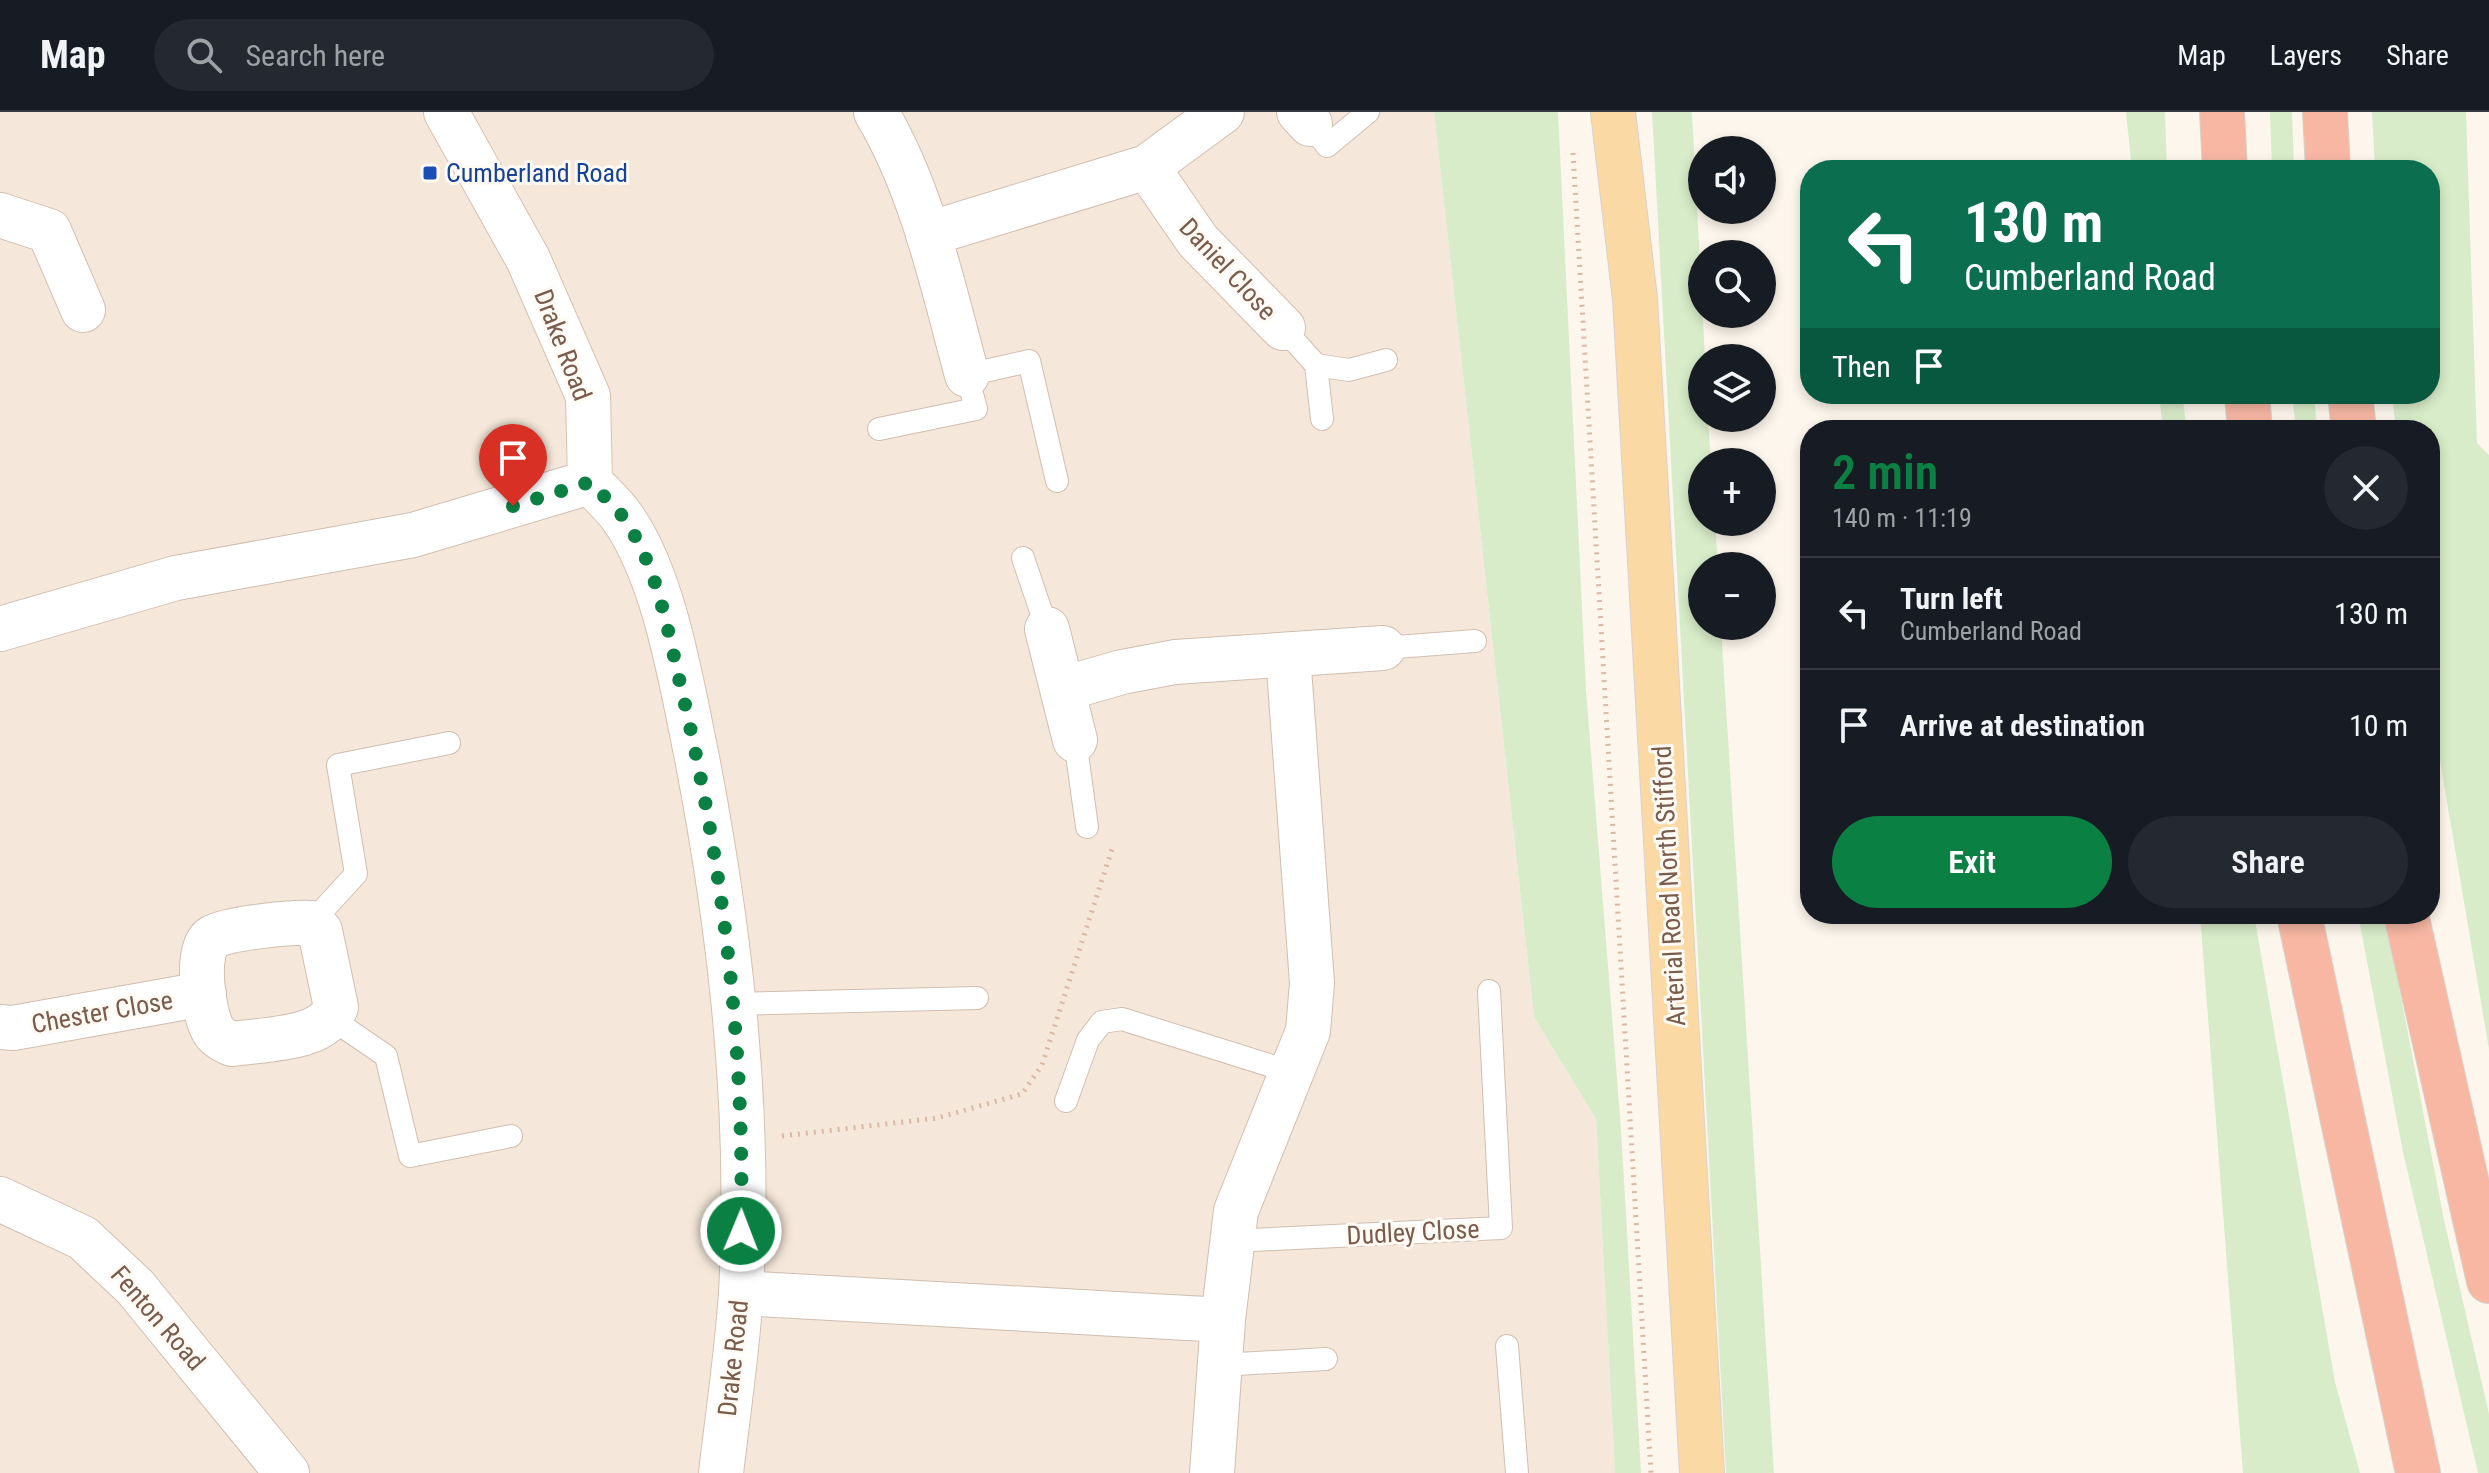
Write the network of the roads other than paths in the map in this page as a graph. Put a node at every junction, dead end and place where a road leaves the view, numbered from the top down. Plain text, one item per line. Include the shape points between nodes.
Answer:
1 (446, 112) edge
2 (876, 112) edge
3 (1222, 112) edge
4 (1368, 112) edge
5 (1613, 112) edge
6 (1637, 112) edge
7 (2222, 112) edge
8 (2325, 112) edge
9 (1304, 118) edge
10 (2224, 160) edge
11 (2327, 160) edge
12 (1147, 167) junction
13 (0, 215) edge
14 (928, 234) junction
15 (1635, 299) junction
16 (83, 310) dead end
17 (1283, 328) joint
18 (1386, 360) dead end
19 (1316, 365) junction
20 (967, 375) junction
21 (1322, 419) dead end
22 (879, 429) dead end
23 (1057, 481) dead end
24 (590, 482) junction
25 (1023, 558) dead end
26 (0, 629) edge
27 (1047, 629) joint
28 (1475, 641) dead end
29 (1383, 648) joint
30 (1288, 655) junction
31 (1063, 689) junction
32 (1075, 740) joint
33 (449, 743) dead end
34 (1087, 827) dead end
35 (311, 923) junction
36 (2301, 924) edge
37 (2408, 924) edge
38 (1489, 991) dead end
39 (204, 994) junction
40 (977, 998) dead end
41 (736, 1004) junction
42 (332, 1019) junction
43 (0, 1027) edge
44 (1294, 1073) junction
45 (1066, 1101) dead end
46 (511, 1136) dead end
47 (0, 1199) edge
48 (1231, 1241) junction
49 (2489, 1281) edge
50 (741, 1293) junction
51 (1223, 1320) junction
52 (1507, 1346) dead end
53 (1326, 1359) dead end
54 (1220, 1365) junction
55 (287, 1473) edge
56 (721, 1473) edge
57 (1212, 1473) edge
58 (1517, 1473) edge
59 (1702, 1473) edge
60 (2418, 1473) edge

1 - 24 street, Drake Road via 528,259 588,396
2 - 14 street
3 - 12 street
4 - 9 lane via 1327,146
5 - 15 main road, Arterial Road North Stifford
6 - 15 main road, Arterial Road North Stifford
7 - 10 highway
8 - 11 highway
12 - 14 street
12 - 17 street, Daniel Close via 1198,241
13 - 16 street via 49,231
14 - 20 street
15 - 59 main road, Arterial Road North Stifford
17 - 19 lane, Daniel Close
18 - 19 lane via 1349,370
19 - 21 lane
20 - 22 lane via 976,409
20 - 23 lane via 1029,361
24 - 26 street via 413,535 176,578
24 - 41 street, Drake Road via 623,518 658,591 722,888
25 - 27 lane
27 - 31 street
28 - 29 lane
29 - 30 street
30 - 31 street via 1175,662
30 - 44 street via 1312,983 1308,1031
31 - 32 street
32 - 34 lane
33 - 35 lane via 338,765 356,874
35 - 39 street, Chester Close via 215,936 201,955
35 - 42 street via 320,931 336,1007
36 - 60 highway
37 - 49 highway
38 - 48 lane, Dudley Close via 1501,1228
39 - 42 street, Chester Close via 212,1029 232,1044 301,1033
39 - 43 street, Chester Close
40 - 41 lane
41 - 50 street, Drake Road via 743,1138
42 - 46 lane via 386,1056 410,1156
44 - 45 lane via 1122,1019 1102,1022 1088,1040
44 - 48 street via 1236,1211
47 - 55 street, Fenton Road via 83,1238 135,1287
48 - 51 street
50 - 51 street
50 - 56 street, Drake Road
51 - 54 street
52 - 58 lane
53 - 54 lane
54 - 57 street

